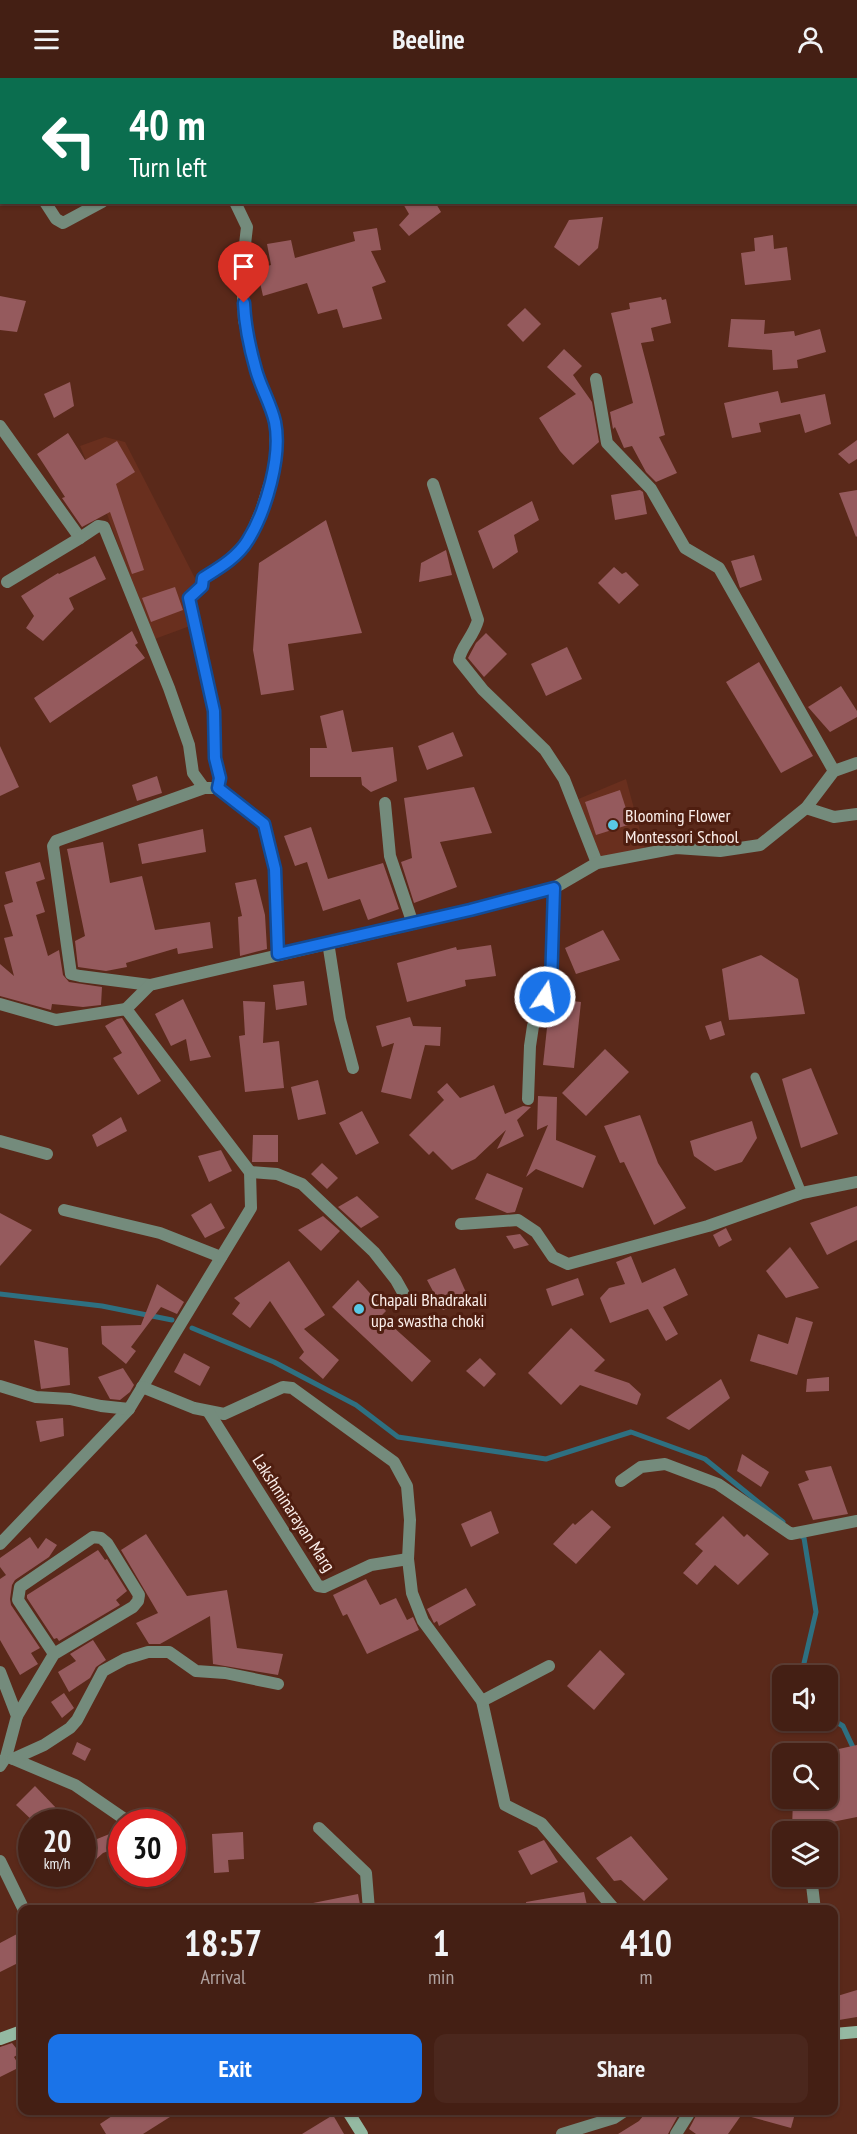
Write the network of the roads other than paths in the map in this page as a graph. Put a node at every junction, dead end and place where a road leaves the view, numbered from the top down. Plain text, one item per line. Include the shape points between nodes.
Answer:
1 (46, 204) edge
2 (98, 204) edge
3 (236, 204) edge
4 (596, 379) dead end
5 (0, 426) edge
6 (433, 484) dead end
7 (80, 538) junction
8 (7, 582) dead end
9 (857, 763) edge
10 (834, 771) junction
11 (204, 788) junction
12 (218, 788) junction
13 (385, 803) dead end
14 (806, 808) junction
15 (857, 814) edge
16 (597, 863) junction
17 (554, 888) junction
18 (413, 924) junction
19 (328, 942) junction
20 (278, 954) junction
21 (150, 985) junction
22 (1, 1007) edge
23 (126, 1009) junction
24 (353, 1068) dead end
25 (755, 1077) dead end
26 (528, 1099) dead end
27 (0, 1142) edge
28 (47, 1154) dead end
29 (250, 1172) junction
30 (857, 1182) edge
31 (802, 1193) junction
32 (64, 1210) dead end
33 (461, 1224) dead end
34 (221, 1257) junction
35 (405, 1296) dead end
36 (0, 1386) edge
37 (142, 1387) junction
38 (129, 1409) junction
39 (208, 1411) junction
40 (621, 1481) dead end
41 (857, 1521) edge
42 (0, 1544) edge
43 (408, 1559) junction
44 (54, 1654) junction
45 (549, 1666) dead end
46 (0, 1672) edge
47 (278, 1684) dead end
48 (482, 1701) junction
49 (17, 1716) junction
50 (7, 1761) edge
51 (110, 1809) edge
52 (319, 1828) dead end
53 (0, 1861) edge
54 (812, 1887) edge
55 (22, 1905) edge
56 (369, 1905) edge
57 (611, 1905) edge
58 (814, 1905) edge
59 (18, 2032) edge
60 (857, 2032) edge
61 (838, 2034) edge
62 (0, 2039) edge
63 (350, 2115) edge
64 (619, 2115) edge
65 (688, 2115) edge
66 (362, 2134) edge
67 (562, 2134) edge
68 (676, 2134) edge

1 - 2 street via 63,223
3 - 12 street via 247,227 242,270 244,320 256,370 275,422 276,463 248,542 203,578 202,586 189,598 214,711
4 - 10 street via 607,443 651,489 685,548 719,568
5 - 7 street
6 - 16 street via 478,620 459,660 483,690 545,750 564,778
7 - 8 street
7 - 11 street via 98,526 104,527 169,688 189,745 193,773
9 - 10 street
10 - 14 street
11 - 12 street
11 - 21 street via 56,841 53,846 71,974
12 - 20 street via 264,824 275,869
13 - 18 street via 390,856
14 - 15 street via 834,817
14 - 16 street via 760,845 720,851 676,848
16 - 17 street
17 - 18 street
17 - 26 street via 551,985 533,1026
18 - 19 street
19 - 20 street
19 - 24 street via 340,1018
20 - 21 street
21 - 23 street
22 - 23 street via 57,1020
23 - 29 street
25 - 31 lane
27 - 28 street
29 - 34 street via 251,1208
29 - 35 street via 277,1174 302,1184 374,1252
30 - 31 street
31 - 33 street via 708,1226 568,1264 553,1257 536,1232 518,1220
32 - 34 street via 159,1233
34 - 37 street
36 - 38 street via 36,1397
37 - 38 street
37 - 39 street
38 - 42 street
39 - 43 street, Lakshminarayan Marg via 318,1586 324,1587 371,1565
39 - 43 street via 224,1414 283,1387 292,1388 394,1462 407,1486
40 - 41 street via 641,1467 665,1464 718,1484 793,1535
43 - 48 street via 412,1593 423,1621
44 - 44 street via 138,1601 139,1595 101,1538 93,1537 20,1587 18,1600
44 - 49 street
45 - 48 street
46 - 49 street
47 - 50 street via 196,1671 169,1652 148,1652 103,1671 70,1728
48 - 57 street via 505,1805 541,1823
49 - 50 street
50 - 51 street via 75,1785
52 - 56 street via 366,1873
53 - 55 street
54 - 58 street
59 - 62 street
60 - 61 street
63 - 66 street
64 - 67 street
65 - 68 street

